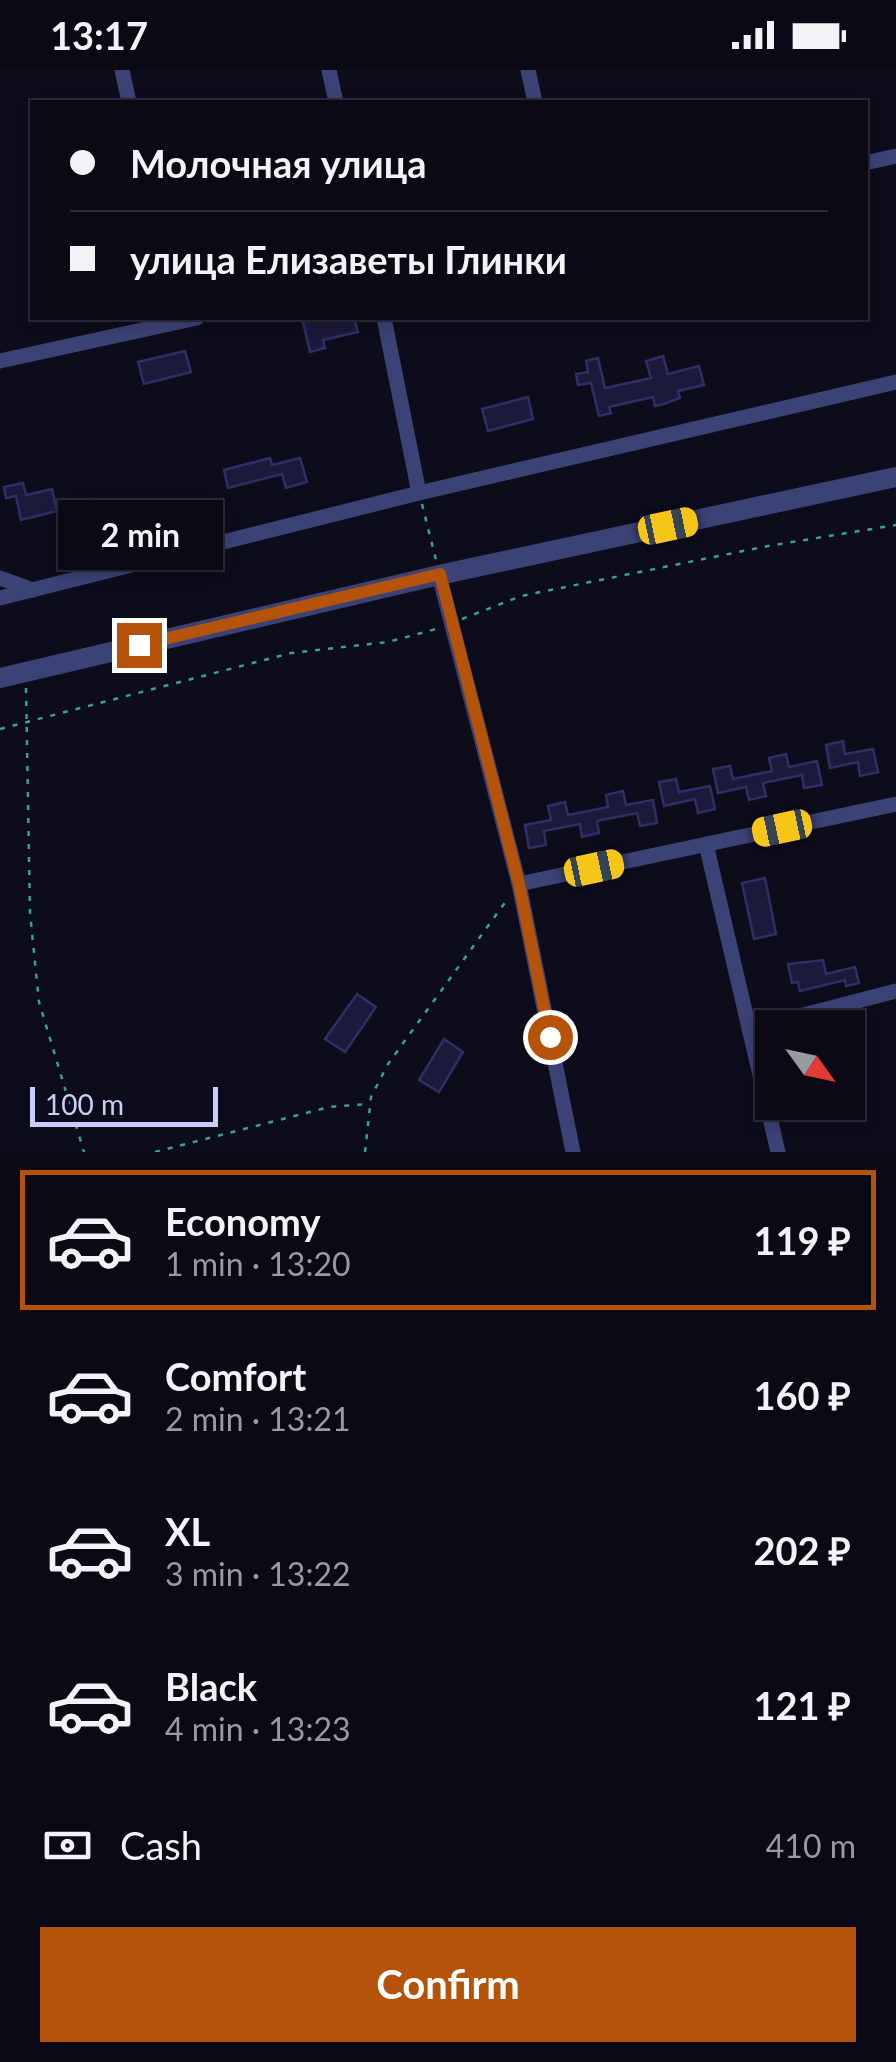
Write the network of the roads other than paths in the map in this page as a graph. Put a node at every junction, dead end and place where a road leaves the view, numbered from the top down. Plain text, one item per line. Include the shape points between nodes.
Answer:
1 (122, 70) edge
2 (329, 70) edge
3 (528, 70) edge
4 (129, 100) edge
5 (336, 100) edge
6 (535, 100) edge
7 (896, 156) edge
8 (868, 163) edge
9 (181, 320) edge
10 (384, 320) edge
11 (0, 361) edge
12 (896, 382) edge
13 (896, 477) edge
14 (420, 493) junction
15 (440, 574) junction
16 (0, 578) edge
17 (34, 590) junction
18 (0, 598) edge
19 (0, 678) edge
20 (896, 804) edge
21 (706, 844) junction
22 (519, 884) junction
23 (896, 992) edge
24 (750, 1028) junction
25 (573, 1152) edge
26 (778, 1152) edge

1 - 4 street
2 - 5 street
3 - 6 street
7 - 8 street
9 - 11 street
10 - 14 street
12 - 14 street
13 - 15 street
14 - 17 street
15 - 19 street
15 - 22 street
16 - 17 street
17 - 18 street
20 - 21 street
21 - 22 street
21 - 24 street
22 - 25 street
23 - 24 street
24 - 26 street

